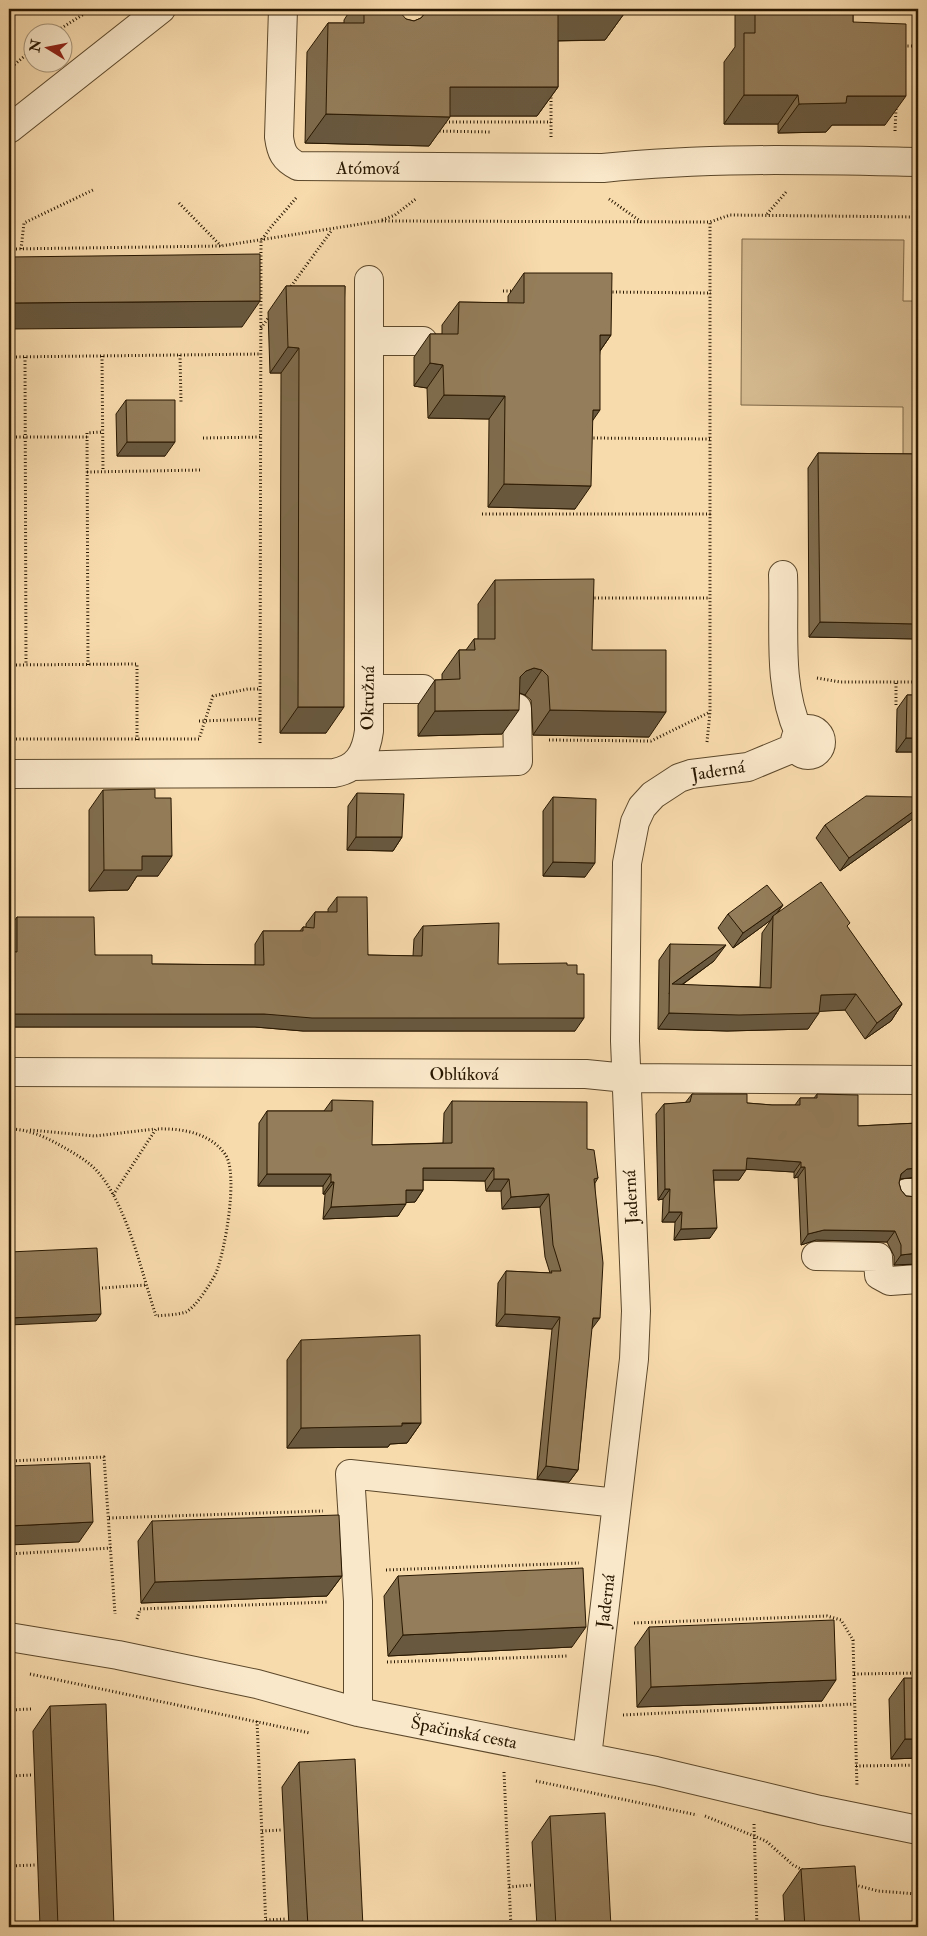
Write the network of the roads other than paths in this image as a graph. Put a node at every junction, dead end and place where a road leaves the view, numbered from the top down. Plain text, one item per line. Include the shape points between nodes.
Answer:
1 (161, 9) edge
2 (283, 9) edge
3 (9, 129) edge
4 (918, 162) edge
5 (369, 280) dead end
6 (423, 340) dead end
7 (370, 341) junction
8 (783, 575) dead end
9 (369, 689) junction
10 (423, 689) dead end
11 (517, 708) edge
12 (354, 766) junction
13 (9, 774) edge
14 (9, 1072) edge
15 (626, 1078) junction
16 (918, 1080) edge
17 (816, 1256) dead end
18 (918, 1279) edge
19 (617, 1503) junction
20 (9, 1637) edge
21 (358, 1712) junction
22 (587, 1757) junction
23 (918, 1830) edge

1 - 3 street
2 - 4 street, Atómová via 279,137 281,152 298,166 603,168 723,161
5 - 7 street, Okružná
6 - 7 street
7 - 9 street, Okružná
8 - 15 street, Jaderná via 784,680 797,740 748,767 679,778 653,795 642,807 631,836 626,891
9 - 10 street
9 - 12 street, Okružná via 367,744
11 - 12 street via 518,760
12 - 13 street via 334,773
14 - 15 street, Oblúková via 586,1074
15 - 16 street, Oblúková
15 - 19 street, Jaderná via 636,1311 634,1360
17 - 18 street via 878,1258 879,1275 890,1281
19 - 21 street via 350,1474 358,1601
19 - 22 street, Jaderná
20 - 21 street, Špačinská cesta via 248,1682
21 - 22 street, Špačinská cesta
22 - 23 street, Špačinská cesta

